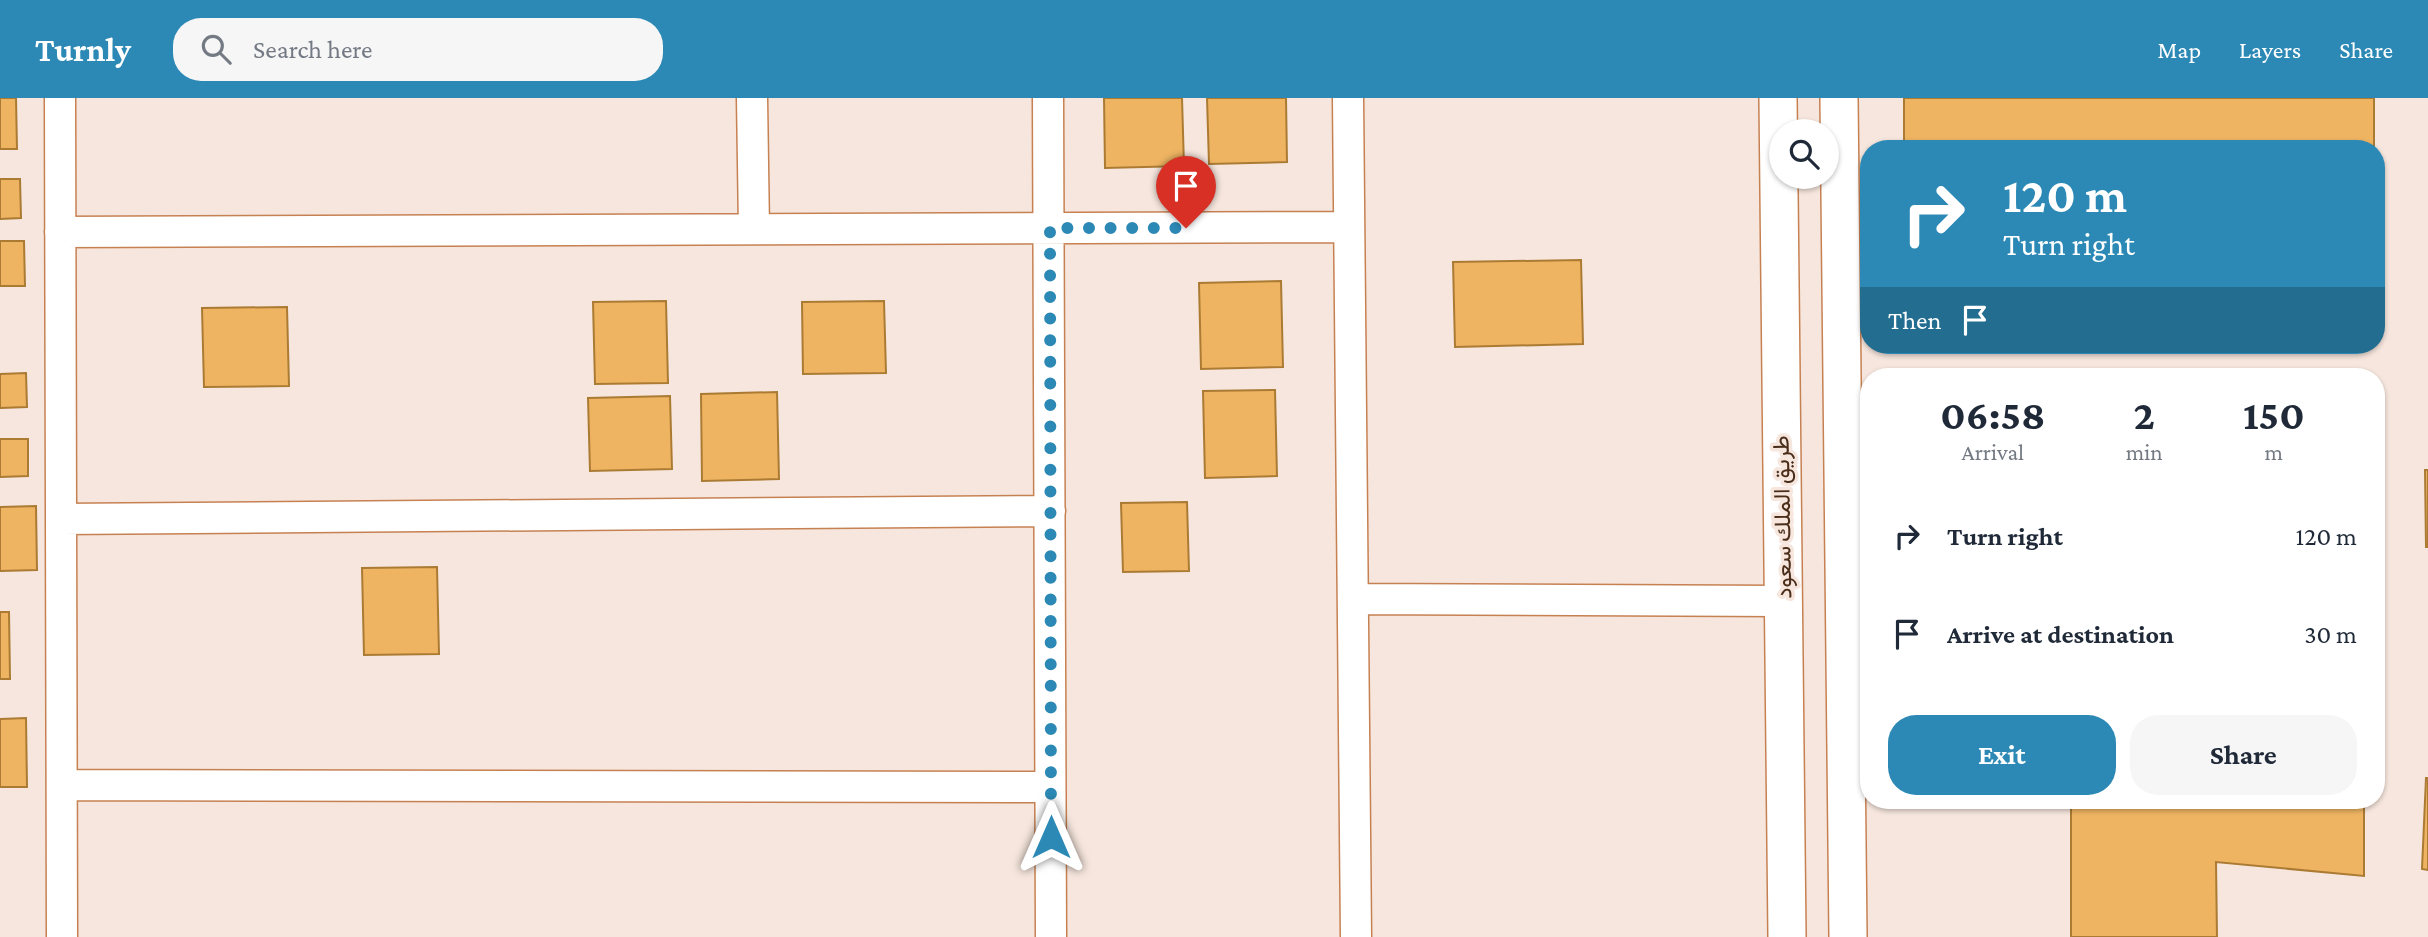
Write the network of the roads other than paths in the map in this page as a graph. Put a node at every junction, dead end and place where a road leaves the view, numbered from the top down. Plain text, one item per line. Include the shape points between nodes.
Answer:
1 (60, 98) edge
2 (752, 98) edge
3 (1048, 98) edge
4 (1348, 98) edge
5 (1778, 98) edge
6 (1839, 98) edge
7 (1349, 227) junction
8 (1050, 228) junction
9 (754, 229) junction
10 (60, 232) junction
11 (1050, 511) junction
12 (61, 519) junction
13 (1353, 599) junction
14 (1783, 601) junction
15 (62, 785) junction
16 (1050, 787) junction
17 (62, 937) edge
18 (1051, 937) edge
19 (1356, 937) edge
20 (1787, 937) edge
21 (1848, 937) edge

1 - 10 street
2 - 9 street
3 - 8 street
4 - 7 street
5 - 14 street, طريق الملك سعود
6 - 21 street
7 - 8 street
7 - 13 street
8 - 9 street
8 - 11 street
9 - 10 street
10 - 12 street
11 - 12 street
11 - 16 street
12 - 15 street
13 - 14 street
13 - 19 street
14 - 20 street, طريق الملك سعود
15 - 16 street
15 - 17 street
16 - 18 street

